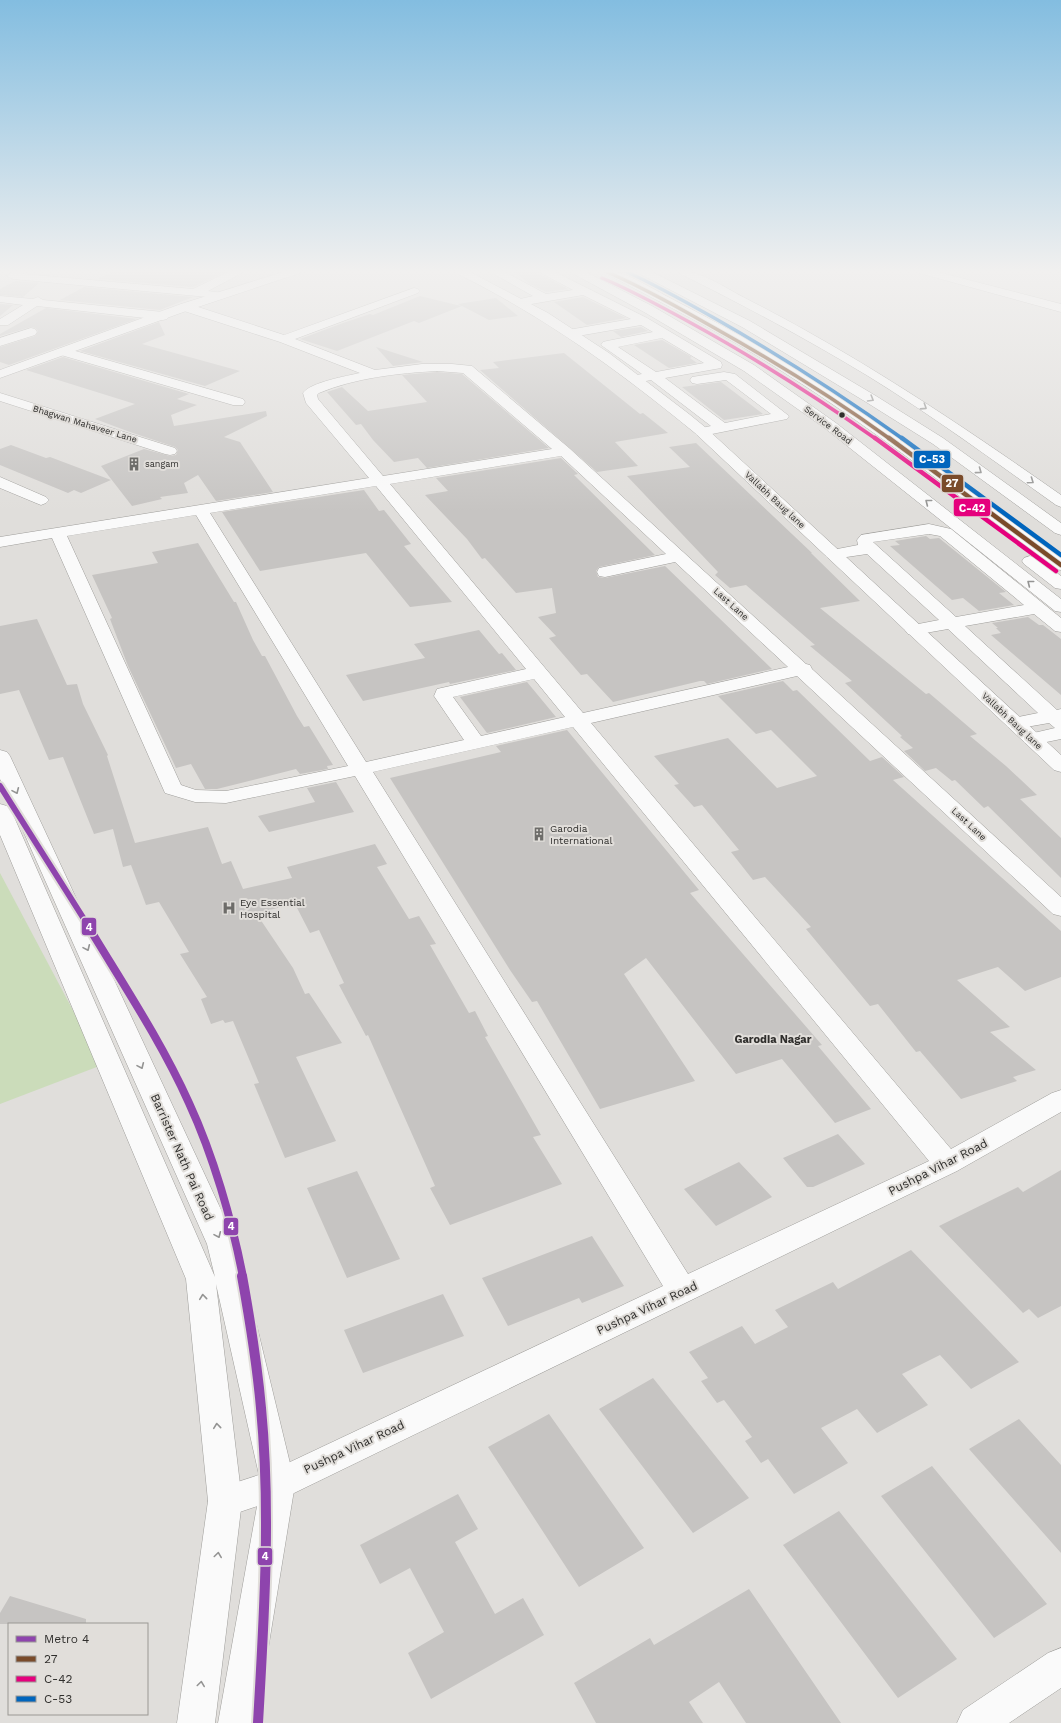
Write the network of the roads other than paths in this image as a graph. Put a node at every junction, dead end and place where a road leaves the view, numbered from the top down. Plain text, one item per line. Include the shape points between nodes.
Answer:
1 (316, 351) edge
2 (602, 351) edge
3 (615, 351) edge
4 (693, 351) edge
5 (721, 351) edge
6 (757, 351) edge
7 (791, 351) edge
8 (836, 351) edge
9 (65, 352) joint
10 (0, 374) edge
11 (373, 374) junction
12 (650, 381) junction
13 (808, 382) junction
14 (0, 397) edge
15 (238, 402) dead end
16 (722, 428) junction
17 (702, 432) junction
18 (170, 451) dead end
19 (564, 451) junction
20 (380, 481) junction
21 (0, 482) edge
22 (41, 500) dead end
23 (1061, 502) edge
24 (201, 510) junction
25 (1061, 530) edge
26 (58, 533) junction
27 (0, 542) edge
28 (871, 548) junction
29 (833, 554) junction
30 (679, 556) junction
31 (1061, 565) edge
32 (605, 572) dead end
33 (1061, 584) edge
34 (1031, 602) junction
35 (1061, 607) edge
36 (946, 618) junction
37 (909, 625) junction
38 (1061, 627) edge
39 (802, 670) junction
40 (538, 672) junction
41 (578, 720) junction
42 (1059, 722) edge
43 (1015, 723) junction
44 (1032, 739) junction
45 (476, 743) junction
46 (0, 756) edge
47 (1061, 766) edge
48 (361, 769) junction
49 (0, 810) edge
50 (1061, 909) edge
51 (1061, 1100) edge
52 (947, 1164) junction
53 (682, 1291) junction
54 (278, 1484) junction
55 (225, 1501) junction
56 (1061, 1666) edge
57 (196, 1723) edge
58 (237, 1723) edge
59 (976, 1723) edge

1 - 11 main road
2 - 12 main road, Vallabh Baug lane
3 - 12 main road
4 - 12 main road via 716,365
35 -> 5 main road, Service Road via 831,426 749,368
6 - 13 main road
7 -> 25 main road via 938,441
8 -> 23 main road via 924,407
9 - 10 main road
9 - 15 main road
11 - 19 main road, Last Lane via 448,366 467,369
11 - 20 main road, Last Lane via 320,388 310,393 310,400
12 - 16 main road
12 - 16 main road via 727,376 782,416
12 - 17 main road, Vallabh Baug lane
13 - 31 main road via 906,449
13 - 33 main road via 831,411
14 - 18 main road, Bhagwan Mahaveer Lane
16 - 17 main road
17 - 29 main road, Vallabh Baug lane
19 - 20 main road
19 - 30 main road, Last Lane
20 - 24 main road
20 - 40 main road
21 - 22 main road
24 - 26 main road
24 - 48 main road
26 - 27 main road
26 - 48 main road via 172,789 195,796 226,797
28 - 29 main road
28 - 34 main road via 865,543 867,538 929,529 941,531
28 - 36 main road
29 - 37 main road, Vallabh Baug lane
30 - 32 main road
30 - 39 main road, Last Lane
34 - 36 main road
34 - 38 main road
36 - 37 main road
36 - 42 main road
37 - 43 main road, Vallabh Baug lane
39 - 41 main road
39 - 50 main road, Last Lane
40 - 41 main road
40 - 45 main road via 444,693 443,696
41 - 45 main road
41 - 52 main road
42 - 43 main road
42 - 44 main road
43 - 44 main road, Vallabh Baug lane
44 - 47 main road, Vallabh Baug lane
45 - 48 main road
46 -> 54 main road, Barrister Nath Pai Road via 222,1244
48 - 53 main road
55 -> 49 main road via 202,1279
51 - 52 main road, Pushpa Vihar Road
52 - 53 main road, Pushpa Vihar Road
53 - 54 main road, Pushpa Vihar Road
54 - 55 main road, Pushpa Vihar Road
54 - 58 main road, Barrister Nath Pai Road
57 -> 55 main road
56 - 59 main road

